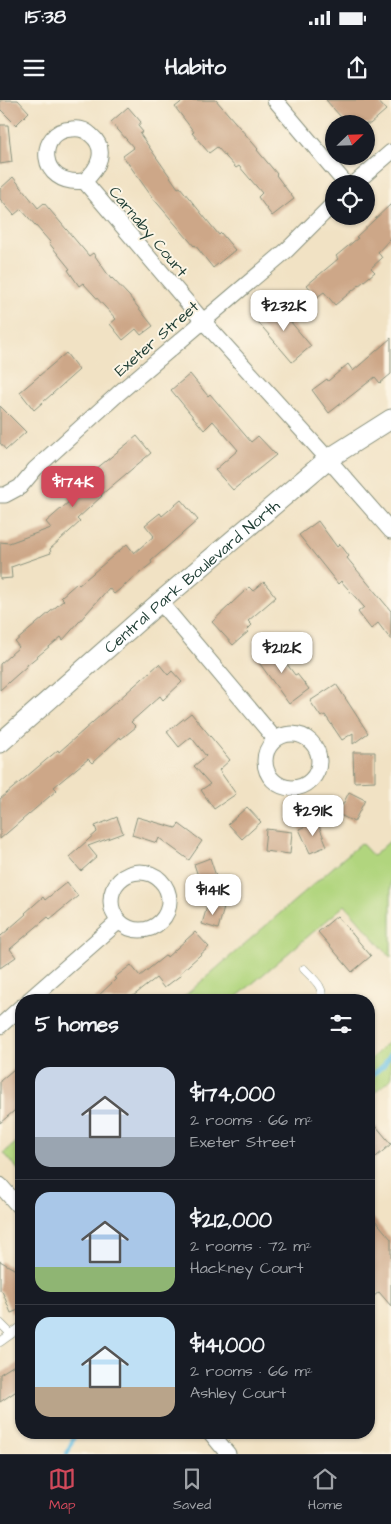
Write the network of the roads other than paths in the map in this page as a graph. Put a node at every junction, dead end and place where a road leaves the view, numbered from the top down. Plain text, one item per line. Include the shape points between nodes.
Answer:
1 (275, 100) edge
2 (391, 152) edge
3 (338, 175) edge
4 (364, 175) edge
5 (84, 181) dead end
6 (325, 212) edge
7 (203, 320) junction
8 (391, 419) edge
9 (328, 459) junction
10 (0, 495) edge
11 (391, 531) edge
12 (160, 602) junction
13 (275, 739) dead end
14 (0, 743) edge
15 (119, 921) dead end
16 (304, 969) dead end
17 (36, 994) edge
18 (322, 994) edge
19 (15, 1012) edge
20 (0, 1026) edge
21 (0, 1185) edge
22 (15, 1202) edge
23 (0, 1323) edge
24 (15, 1331) edge
25 (11, 1334) junction
26 (0, 1342) edge
27 (216, 1439) edge
28 (228, 1454) edge

1 - 3 street
2 - 4 street
5 - 7 street, Carnaby Court
6 - 7 street, Exeter Street via 286,250
7 - 9 street, Carnaby Court
7 - 10 street, Exeter Street via 34,469 20,486
8 - 9 street, Central Park Boulevard North
9 - 11 street, Carnaby Court
9 - 12 street, Central Park Boulevard North
12 - 13 street
12 - 14 street, Central Park Boulevard North
15 - 17 street
16 - 18 lane via 322,989
19 - 20 street
21 - 22 street
23 - 25 lane
24 - 25 lane
25 - 26 lane
27 - 28 street

